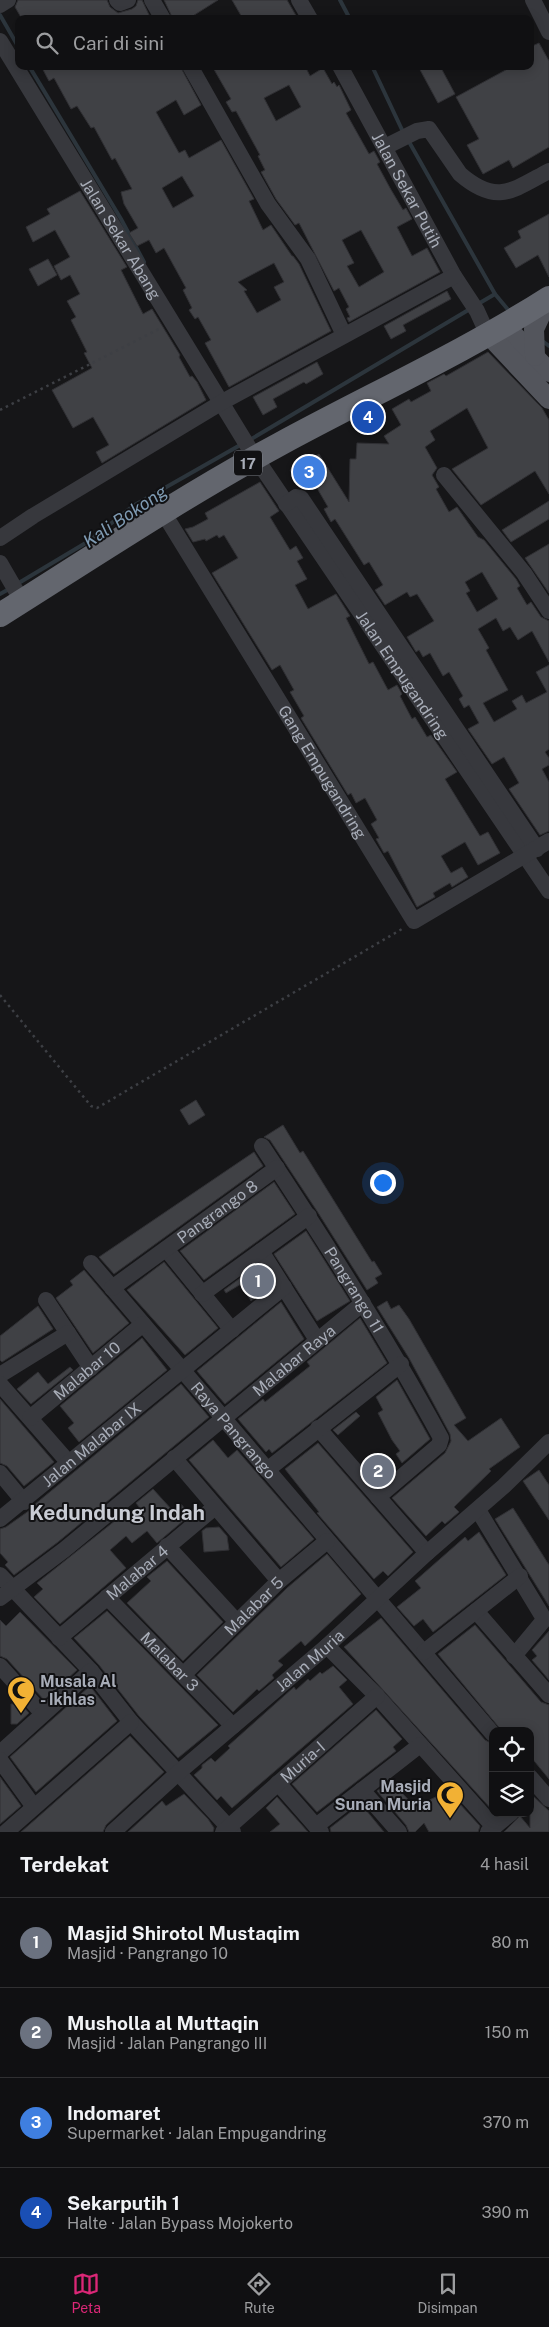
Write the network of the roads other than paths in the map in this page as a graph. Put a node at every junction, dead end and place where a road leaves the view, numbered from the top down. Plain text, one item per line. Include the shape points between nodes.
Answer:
1 (8, 0) edge
2 (116, 0) edge
3 (128, 0) edge
4 (152, 0) edge
5 (299, 0) edge
6 (533, 0) edge
7 (0, 5) edge
8 (161, 15) edge
9 (308, 15) edge
10 (549, 32) edge
11 (0, 41) edge
12 (15, 66) edge
13 (18, 70) edge
14 (192, 70) edge
15 (342, 70) edge
16 (385, 147) junction
17 (549, 171) edge
18 (454, 276) junction
19 (549, 299) edge
20 (512, 324) junction
21 (344, 335) junction
22 (534, 352) junction
23 (549, 372) edge
24 (549, 399) edge
25 (225, 401) junction
26 (249, 448) junction
27 (444, 475) dead end
28 (163, 512) junction
29 (0, 538) edge
30 (0, 563) edge
31 (16, 591) junction
32 (549, 610) edge
33 (0, 615) edge
34 (536, 850) edge
35 (549, 891) edge
36 (262, 1146) dead end
37 (277, 1168) junction
38 (309, 1216) junction
39 (166, 1249) junction
40 (261, 1251) junction
41 (91, 1263) dead end
42 (284, 1287) junction
43 (112, 1288) junction
44 (202, 1294) junction
45 (46, 1300) dead end
46 (363, 1303) junction
47 (143, 1324) junction
48 (232, 1330) junction
49 (68, 1333) junction
50 (317, 1340) junction
51 (401, 1364) junction
52 (91, 1368) junction
53 (182, 1371) junction
54 (0, 1375) edge
55 (0, 1384) edge
56 (30, 1418) junction
57 (222, 1418) junction
58 (318, 1428) junction
59 (549, 1442) edge
60 (174, 1458) junction
61 (69, 1463) junction
62 (267, 1470) junction
63 (0, 1472) edge
64 (378, 1497) junction
65 (24, 1502) junction
66 (215, 1508) junction
67 (478, 1510) junction
68 (0, 1519) edge
69 (327, 1541) junction
70 (167, 1546) junction
71 (427, 1553) junction
72 (0, 1575) edge
73 (520, 1576) junction
74 (279, 1581) junction
75 (6, 1593) edge
76 (108, 1597) junction
77 (376, 1599) junction
78 (476, 1611) junction
79 (236, 1621) junction
80 (59, 1638) junction
81 (327, 1646) junction
82 (424, 1652) junction
83 (514, 1656) junction
84 (91, 1671) junction
85 (2, 1673) edge
86 (183, 1675) junction
87 (549, 1695) edge
88 (377, 1696) junction
89 (43, 1714) junction
90 (131, 1722) junction
91 (233, 1726) junction
92 (489, 1729) edge
93 (420, 1745) junction
94 (0, 1753) edge
95 (0, 1760) edge
96 (179, 1772) junction
97 (278, 1783) junction
98 (362, 1790) junction
99 (34, 1806) junction
100 (506, 1817) edge
101 (318, 1829) edge
102 (491, 1829) edge
103 (228, 1830) edge
104 (6, 1832) edge
105 (113, 1832) edge
106 (399, 1832) edge

1 - 7 street
2 - 3 street via 120,3
4 - 8 street
5 - 9 street
6 - 10 street
11 - 12 street, Jalan Sekar Abang
13 - 25 street, Jalan Sekar Abang via 172,322
14 - 21 street via 268,204 308,259
15 - 16 street, Jalan Sekar Putih
16 - 17 street via 417,131 430,130 460,174 496,193 510,192
16 - 18 street, Jalan Sekar Putih
18 - 20 street, Jalan Sekar Putih via 475,308
18 - 21 street
19 - 20 highway, 17
20 - 22 main road
20 - 22 main road
20 - 24 main road
20 - 26 highway, 17
21 - 25 street
22 - 23 main road
25 - 26 street, Jalan Sekar Abang
25 - 29 street
26 - 28 highway, 17
26 - 34 street, Jalan Empugandring via 329,554
27 - 32 street via 524,573
28 - 31 highway, 17
28 - 34 street, Gang Empugandring via 414,921
30 - 31 street
31 - 33 highway, 17
34 - 35 street
36 - 37 street
37 - 38 street
37 - 39 street, Pangrango 8
38 - 40 street
38 - 46 street, Pangrango 11
39 - 43 street, Pangrango 8
39 - 44 street
40 - 42 street
40 - 44 street
41 - 43 street, Raya Pangrango
42 - 48 street, Jalan Malabar IX
42 - 50 street
43 - 47 street, Raya Pangrango
44 - 48 street
45 - 49 street
46 - 50 street, Malabar Raya
46 - 51 street, Pangrango 11
47 - 52 street, Malabar 10
47 - 53 street, Raya Pangrango
48 - 53 street, Jalan Malabar IX
49 - 52 street
49 - 54 street
50 - 57 street, Malabar Raya
51 - 58 street
51 - 64 street, Pangrango 11 via 441,1438 439,1445
52 - 56 street, Malabar 10
53 - 57 street, Raya Pangrango
53 - 61 street, Jalan Malabar IX
55 - 56 street
56 - 61 street
57 - 60 street, Malabar Raya
57 - 62 street, Raya Pangrango
58 - 62 street
58 - 64 street
59 - 67 street, Jalan Muria
60 - 66 street
60 - 75 street, Malabar Raya via 64,1550
61 - 65 street, Jalan Malabar IX
62 - 69 street, Raya Pangrango
63 - 65 street
64 - 71 street
65 - 68 street, Jalan Malabar IX
66 - 70 street, Malabar 4
66 - 74 street
67 - 71 street, Jalan Muria
67 - 73 street
69 - 74 street, Malabar 5
69 - 77 street, Raya Pangrango
70 - 76 street, Malabar 4
70 - 79 street
71 - 77 street, Jalan Muria
72 - 75 street
73 - 78 street
73 - 83 street via 543,1621
74 - 79 street, Malabar 5
75 - 80 street
76 - 80 street, Malabar 4
76 - 86 street, Malabar 3
77 - 81 street, Jalan Muria
77 - 82 street, Raya Pangrango
78 - 82 street
78 - 83 street
79 - 86 street, Malabar 5
80 - 84 street
81 - 88 street
81 - 91 street, Jalan Muria
82 - 92 street, Raya Pangrango
83 - 87 street
84 - 89 street
84 - 90 street
85 - 89 street
86 - 91 street, Malabar 3
88 - 93 street
88 - 97 street, Muria-I
89 - 94 street
90 - 96 street
90 - 99 street
91 - 96 street, Jalan Muria
93 - 98 street
93 - 102 street
95 - 99 street
96 - 103 street
96 - 105 street, Jalan Muria
97 - 101 street
97 - 103 street, Muria-I
98 - 101 street
98 - 106 street
99 - 104 street
100 - 102 street

